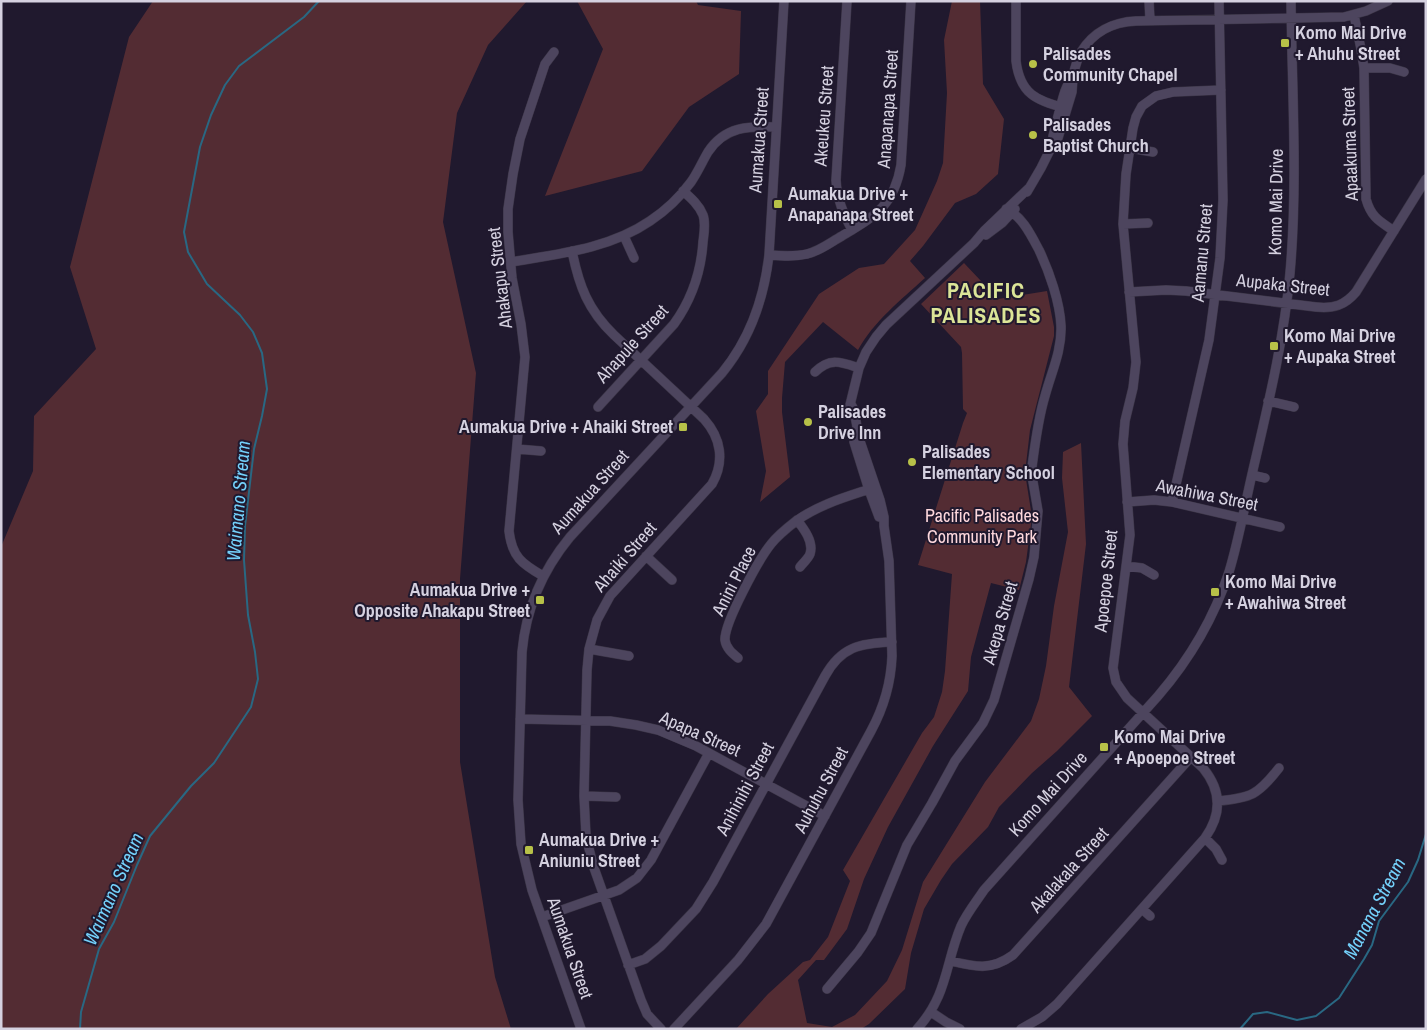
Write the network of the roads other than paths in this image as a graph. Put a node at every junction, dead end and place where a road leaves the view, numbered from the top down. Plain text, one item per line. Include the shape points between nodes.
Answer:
1 (784, 1) edge
2 (847, 1) edge
3 (912, 1) edge
4 (1016, 1) edge
5 (1149, 1) edge
6 (1219, 1) edge
7 (1291, 1) edge
8 (1388, 1) edge
9 (1354, 15) junction
10 (1291, 18) junction
11 (1220, 19) junction
12 (1150, 20) junction
13 (554, 52) dead end
14 (1364, 68) junction
15 (1404, 72) dead end
16 (1221, 90) junction
17 (1064, 108) junction
18 (776, 127) junction
19 (1130, 148) junction
20 (1153, 152) dead end
21 (1426, 179) edge
22 (683, 191) junction
23 (1009, 212) junction
24 (1148, 223) dead end
25 (1123, 224) junction
26 (852, 230) junction
27 (1394, 230) junction
28 (624, 236) junction
29 (572, 251) junction
30 (768, 255) junction
31 (634, 258) dead end
32 (511, 262) junction
33 (1129, 292) junction
34 (1216, 294) junction
35 (1287, 304) junction
36 (525, 357) junction
37 (536, 357) dead end
38 (641, 360) junction
39 (859, 368) junction
40 (815, 372) dead end
41 (1268, 401) junction
42 (598, 407) dead end
43 (691, 407) junction
44 (1294, 407) dead end
45 (517, 449) junction
46 (541, 451) dead end
47 (1252, 475) junction
48 (1265, 478) dead end
49 (872, 489) junction
50 (1127, 502) junction
51 (1172, 502) junction
52 (1242, 518) junction
53 (797, 520) junction
54 (1280, 526) dead end
55 (646, 556) junction
56 (1126, 566) junction
57 (800, 567) dead end
58 (1154, 575) dead end
59 (543, 576) junction
60 (672, 580) dead end
61 (892, 642) junction
62 (589, 649) junction
63 (629, 656) dead end
64 (738, 658) dead end
65 (1142, 713) junction
66 (520, 719) junction
67 (586, 721) junction
68 (709, 753) junction
69 (1192, 757) junction
70 (1279, 768) dead end
71 (766, 784) junction
72 (584, 796) junction
73 (616, 797) dead end
74 (1218, 801) junction
75 (825, 816) junction
76 (1204, 838) junction
77 (1222, 860) dead end
78 (604, 895) junction
79 (1142, 909) junction
80 (1150, 916) dead end
81 (542, 917) junction
82 (951, 961) junction
83 (628, 965) junction
84 (827, 989) dead end
85 (931, 1012) junction
86 (581, 1029) edge
87 (661, 1029) edge
88 (674, 1029) edge
89 (917, 1029) edge
90 (960, 1029) edge
91 (1021, 1029) edge

1 - 18 street, Aumakua Street
2 - 26 street, Akeukeu Street via 836,188 840,206
3 - 26 street, Anapanapa Street via 899,177 882,209
4 - 17 street via 1016,61 1020,78 1034,97
5 - 12 street
6 - 11 street, Aamanu Street
7 - 10 street, Komo Mai Drive
8 - 9 street, Auhuhu Street
9 - 10 street, Auhuhu Street
9 - 14 street, Apaakuma Street
10 - 11 street, Auhuhu Street
10 - 35 street, Komo Mai Drive via 1294,203
11 - 12 street, Auhuhu Street
11 - 16 street, Aamanu Street
12 - 17 street, Auhuhu Street via 1118,23 1090,40 1081,52 1065,90
13 - 32 street, Ahakapu Street via 544,64 516,156 508,209
14 - 15 street via 1390,68
14 - 27 street, Apaakuma Street via 1366,199 1373,216
16 - 19 street, Apoepoe Street via 1167,92 1150,99 1136,116
16 - 34 street, Aamanu Street via 1223,200
17 - 23 street, Auhuhu Street via 1053,144 1041,168
18 - 22 street via 745,127 722,138 710,150
18 - 30 street, Aumakua Street
19 - 20 street
19 - 25 street, Apoepoe Street
21 - 27 street, Aupaka Street
22 - 28 street via 658,215
22 - 38 street, Ahapule Street via 703,214 702,260 692,293 679,317
23 - 39 street, Auhuhu Street via 985,230 881,330
23 - 84 street, Akepa Street via 1035,243 1052,282 1061,325 1058,354 1042,404 1032,467 1038,524 1029,579 989,712 955,760 914,832 868,938
24 - 25 street
25 - 33 street, Apoepoe Street
26 - 30 street, Anapanapa Street via 806,254
27 - 35 street, Aupaka Street via 1356,292 1347,301 1331,308
28 - 29 street
28 - 31 street
29 - 32 street
29 - 38 street, Ahaiki Street via 579,283 594,312 606,328
30 - 43 street, Aumakua Street via 763,292 748,332 727,366
32 - 36 street, Ahakapu Street
33 - 34 street, Aupaka Street via 1171,290
33 - 50 street, Apoepoe Street via 1136,362 1122,444
34 - 35 street, Aupaka Street
34 - 51 street, Aamanu Street via 1202,373
35 - 41 street, Komo Mai Drive
36 - 37 street
36 - 45 street, Ahakapu Street
38 - 42 street, Ahapule Street
38 - 43 street, Ahaiki Street
39 - 40 street via 830,362
39 - 49 street, Auhuhu Street via 852,404
41 - 44 street
41 - 47 street, Komo Mai Drive
43 - 55 street, Ahaiki Street via 715,433 720,455 716,477
43 - 59 street, Aumakua Street via 570,537
45 - 46 street
45 - 59 street, Ahakapu Street via 510,541 522,563
47 - 48 street
47 - 52 street, Komo Mai Drive
49 - 53 street, Anini Place via 823,505
49 - 61 street, Auhuhu Street via 884,517
50 - 51 street, Awahiwa Street
50 - 56 street, Apoepoe Street via 1130,536
51 - 52 street, Awahiwa Street
52 - 54 street, Awahiwa Street
52 - 65 street, Komo Mai Drive via 1229,571 1212,615 1178,671
53 - 57 street via 809,538 811,549 810,556
53 - 64 street, Anini Place via 763,555 729,623 725,638 727,648
55 - 60 street
55 - 62 street, Ahaiki Street via 604,606
56 - 58 street via 1142,568
56 - 65 street, Apoepoe Street via 1113,659 1114,676 1123,694
59 - 66 street, Aumakua Street via 525,629
61 - 71 street, Anihinihi Street via 861,644 834,662
61 - 75 street, Auhuhu Street via 889,682 881,710
62 - 63 street
62 - 67 street, Ahaiki Street
65 - 69 street, Apoepoe Street
65 - 82 street, Komo Mai Drive via 984,890 961,926
66 - 67 street, Apapa Street
66 - 81 street, Aumakua Street via 520,836 528,876
67 - 68 street, Apapa Street via 646,727
67 - 72 street, Ahaiki Street
68 - 71 street, Apapa Street
68 - 78 street via 647,867 626,886
69 - 74 street, Apoepoe Street via 1209,774
69 - 82 street, Akalakala Street via 1013,955 1003,962 986,966
70 - 74 street via 1252,796
71 - 75 street, Apapa Street
71 - 83 street, Anihinihi Street via 714,882 696,909 656,951
72 - 73 street
72 - 78 street, Ahaiki Street via 586,836
74 - 76 street via 1214,822
75 - 88 street, Auhuhu Street via 758,936
76 - 77 street
76 - 79 street
78 - 81 street
78 - 83 street, Ahaiki Street
79 - 80 street
79 - 91 street via 1049,1012
81 - 86 street, Aumakua Street
82 - 85 street, Komo Mai Drive
83 - 87 street, Ahaiki Street via 644,1008
85 - 89 street, Komo Mai Drive
85 - 90 street

